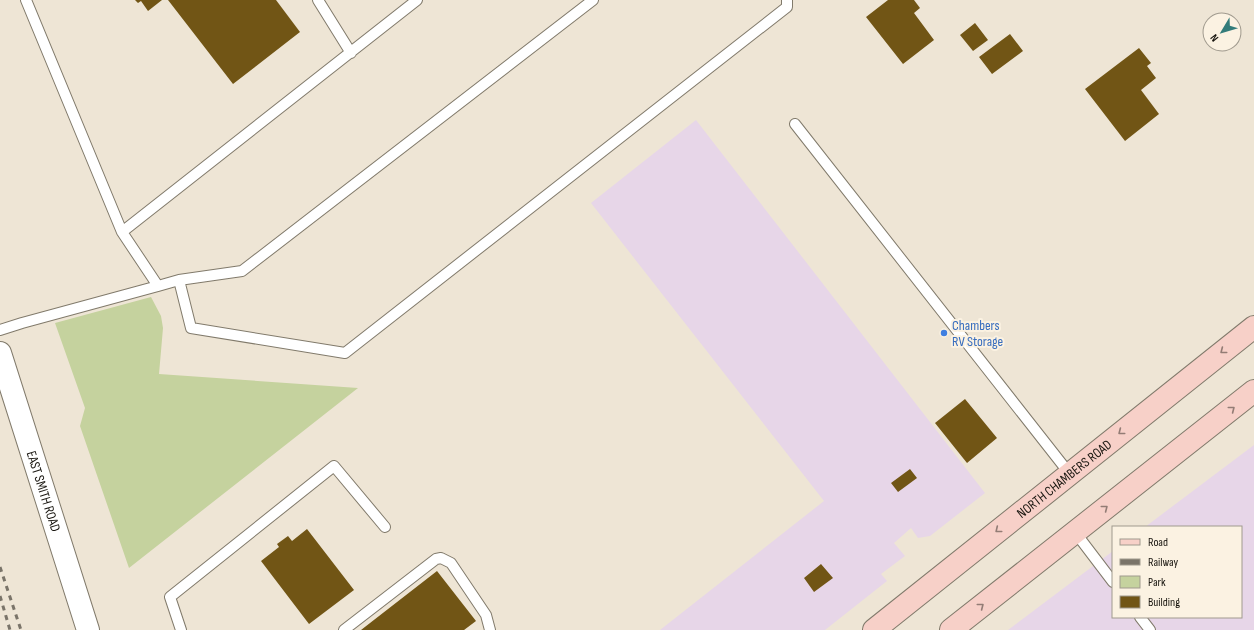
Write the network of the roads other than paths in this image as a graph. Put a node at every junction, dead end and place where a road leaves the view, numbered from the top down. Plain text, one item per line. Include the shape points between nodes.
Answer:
1 (26, 0) edge
2 (318, 0) edge
3 (417, 0) edge
4 (593, 0) edge
5 (787, 0) edge
6 (351, 53) junction
7 (795, 124) dead end
8 (122, 232) junction
9 (179, 280) junction
10 (158, 286) junction
11 (1254, 327) edge
12 (0, 330) edge
13 (0, 353) edge
14 (1254, 391) edge
15 (1069, 473) junction
16 (384, 527) dead end
17 (1075, 532) junction
18 (1112, 581) edge
19 (1141, 618) edge
20 (88, 630) edge
21 (181, 630) edge
22 (344, 630) edge
23 (490, 630) edge
24 (874, 630) edge
25 (951, 630) edge
26 (1150, 630) edge

1 - 8 lane
2 - 6 lane
3 - 6 lane
4 - 9 lane via 242,271
5 - 9 lane via 787,7 345,353 191,328
6 - 8 lane
7 - 15 lane
8 - 10 lane
9 - 10 lane
10 - 12 lane
11 -> 15 main road, NORTH CHAMBERS ROAD
13 - 20 street, EAST SMITH ROAD
17 -> 14 main road
15 -> 24 main road, NORTH CHAMBERS ROAD
16 - 21 lane via 334,466 170,597
17 - 18 lane
25 -> 17 main road
19 - 26 lane
22 - 23 lane via 436,559 441,558 450,563 486,615

